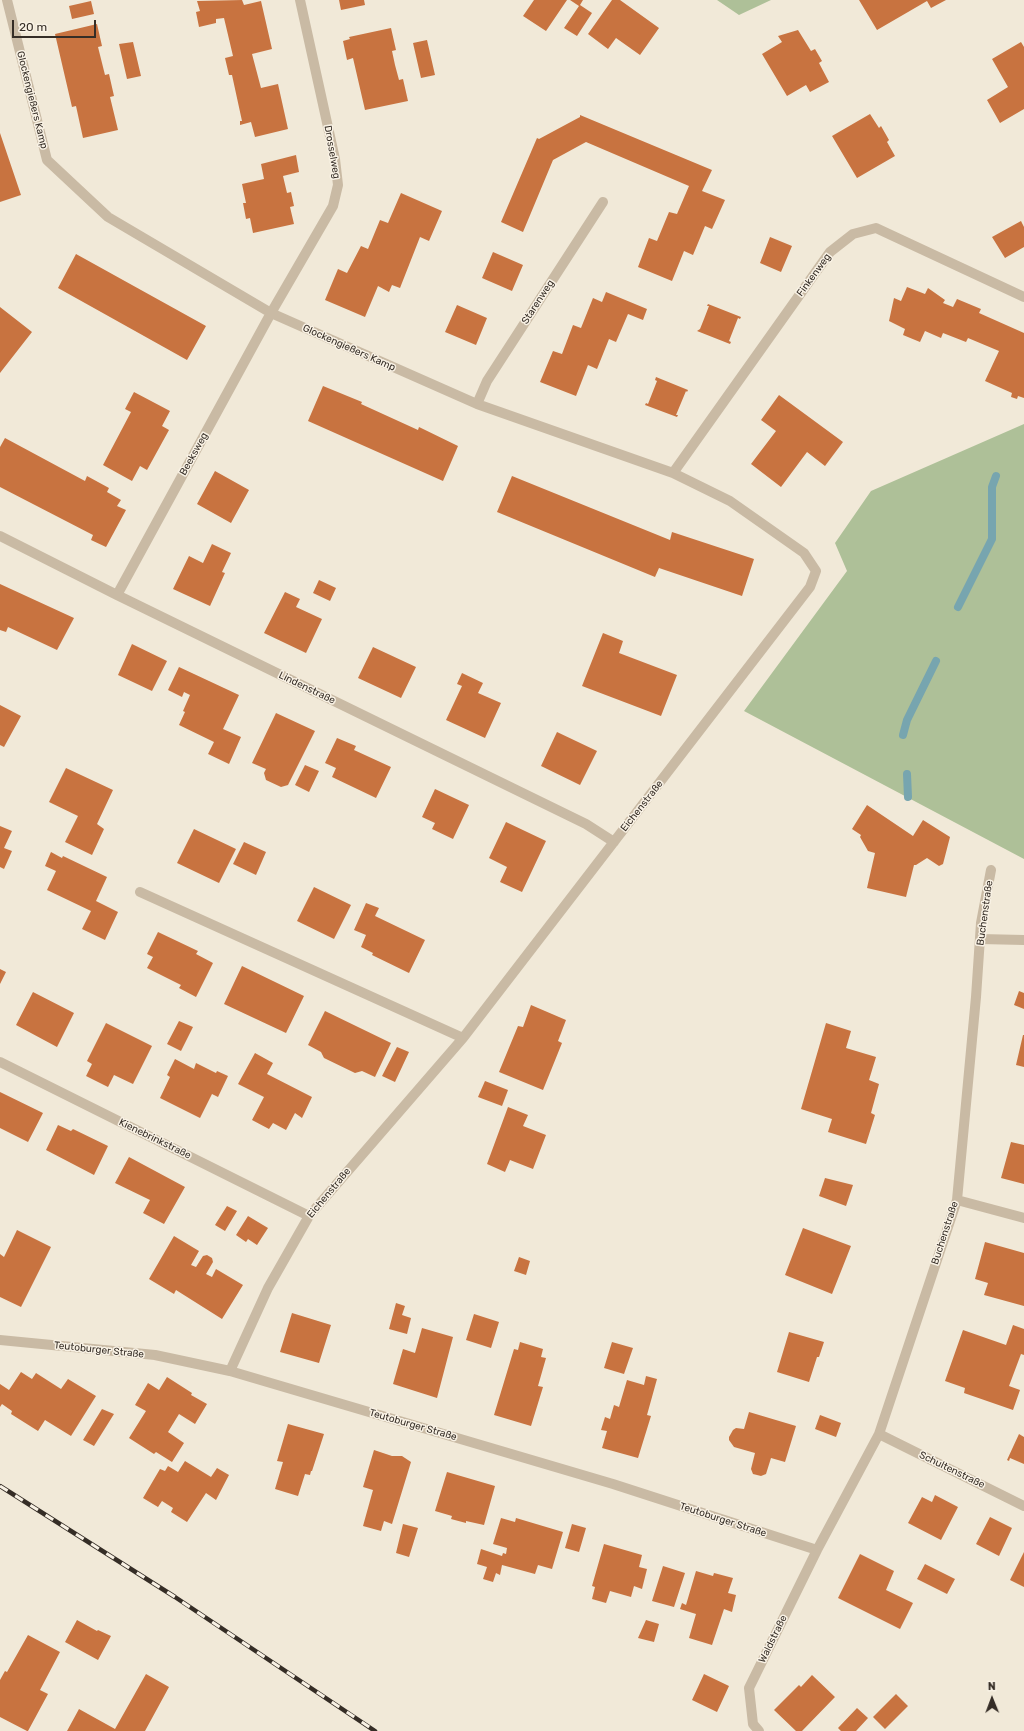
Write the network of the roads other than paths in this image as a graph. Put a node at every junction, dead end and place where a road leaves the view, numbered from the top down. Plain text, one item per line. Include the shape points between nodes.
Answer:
1 (6, 0) edge
2 (300, 0) edge
3 (603, 202) dead end
4 (1024, 297) edge
5 (271, 313) junction
6 (477, 404) junction
7 (672, 473) junction
8 (0, 536) edge
9 (816, 571) joint
10 (117, 595) junction
11 (614, 842) junction
12 (991, 870) dead end
13 (140, 892) dead end
14 (980, 939) junction
15 (1024, 940) edge
16 (463, 1038) junction
17 (0, 1062) edge
18 (957, 1200) junction
19 (309, 1216) junction
20 (1024, 1218) edge
21 (0, 1340) edge
22 (230, 1371) junction
23 (879, 1434) junction
24 (1024, 1506) edge
25 (817, 1550) junction
26 (759, 1731) edge

1 - 5 street, Glockengießers Kamp via 48,160 108,217
2 - 5 street, Drosselweg via 335,158 338,185 333,206
3 - 6 street, Starenweg via 487,381
4 - 7 street, Finkenweg via 876,228 853,234 830,252
5 - 6 street, Glockengießers Kamp
5 - 10 street, Beeksweg
6 - 7 street, Glockengießers Kamp
7 - 9 street, Glockengießers Kamp via 730,501 804,553
8 - 10 street, Lindenstraße
9 - 11 street, Eichenstraße via 810,588
10 - 11 street, Lindenstraße via 586,824
11 - 16 street, Eichenstraße
12 - 14 street, Buchenstraße
13 - 16 street
14 - 15 street
14 - 18 street, Buchenstraße
16 - 19 street, Eichenstraße
17 - 19 street, Kienebrinkstraße
18 - 20 street
18 - 23 street, Buchenstraße
19 - 22 street, Eichenstraße via 268,1288
21 - 22 street, Teutoburger Straße via 155,1355
22 - 25 street, Teutoburger Straße via 613,1484
23 - 24 street, Schultenstraße
23 - 25 street, Buchenstraße
25 - 26 street, Waldstraße via 749,1688 753,1724

